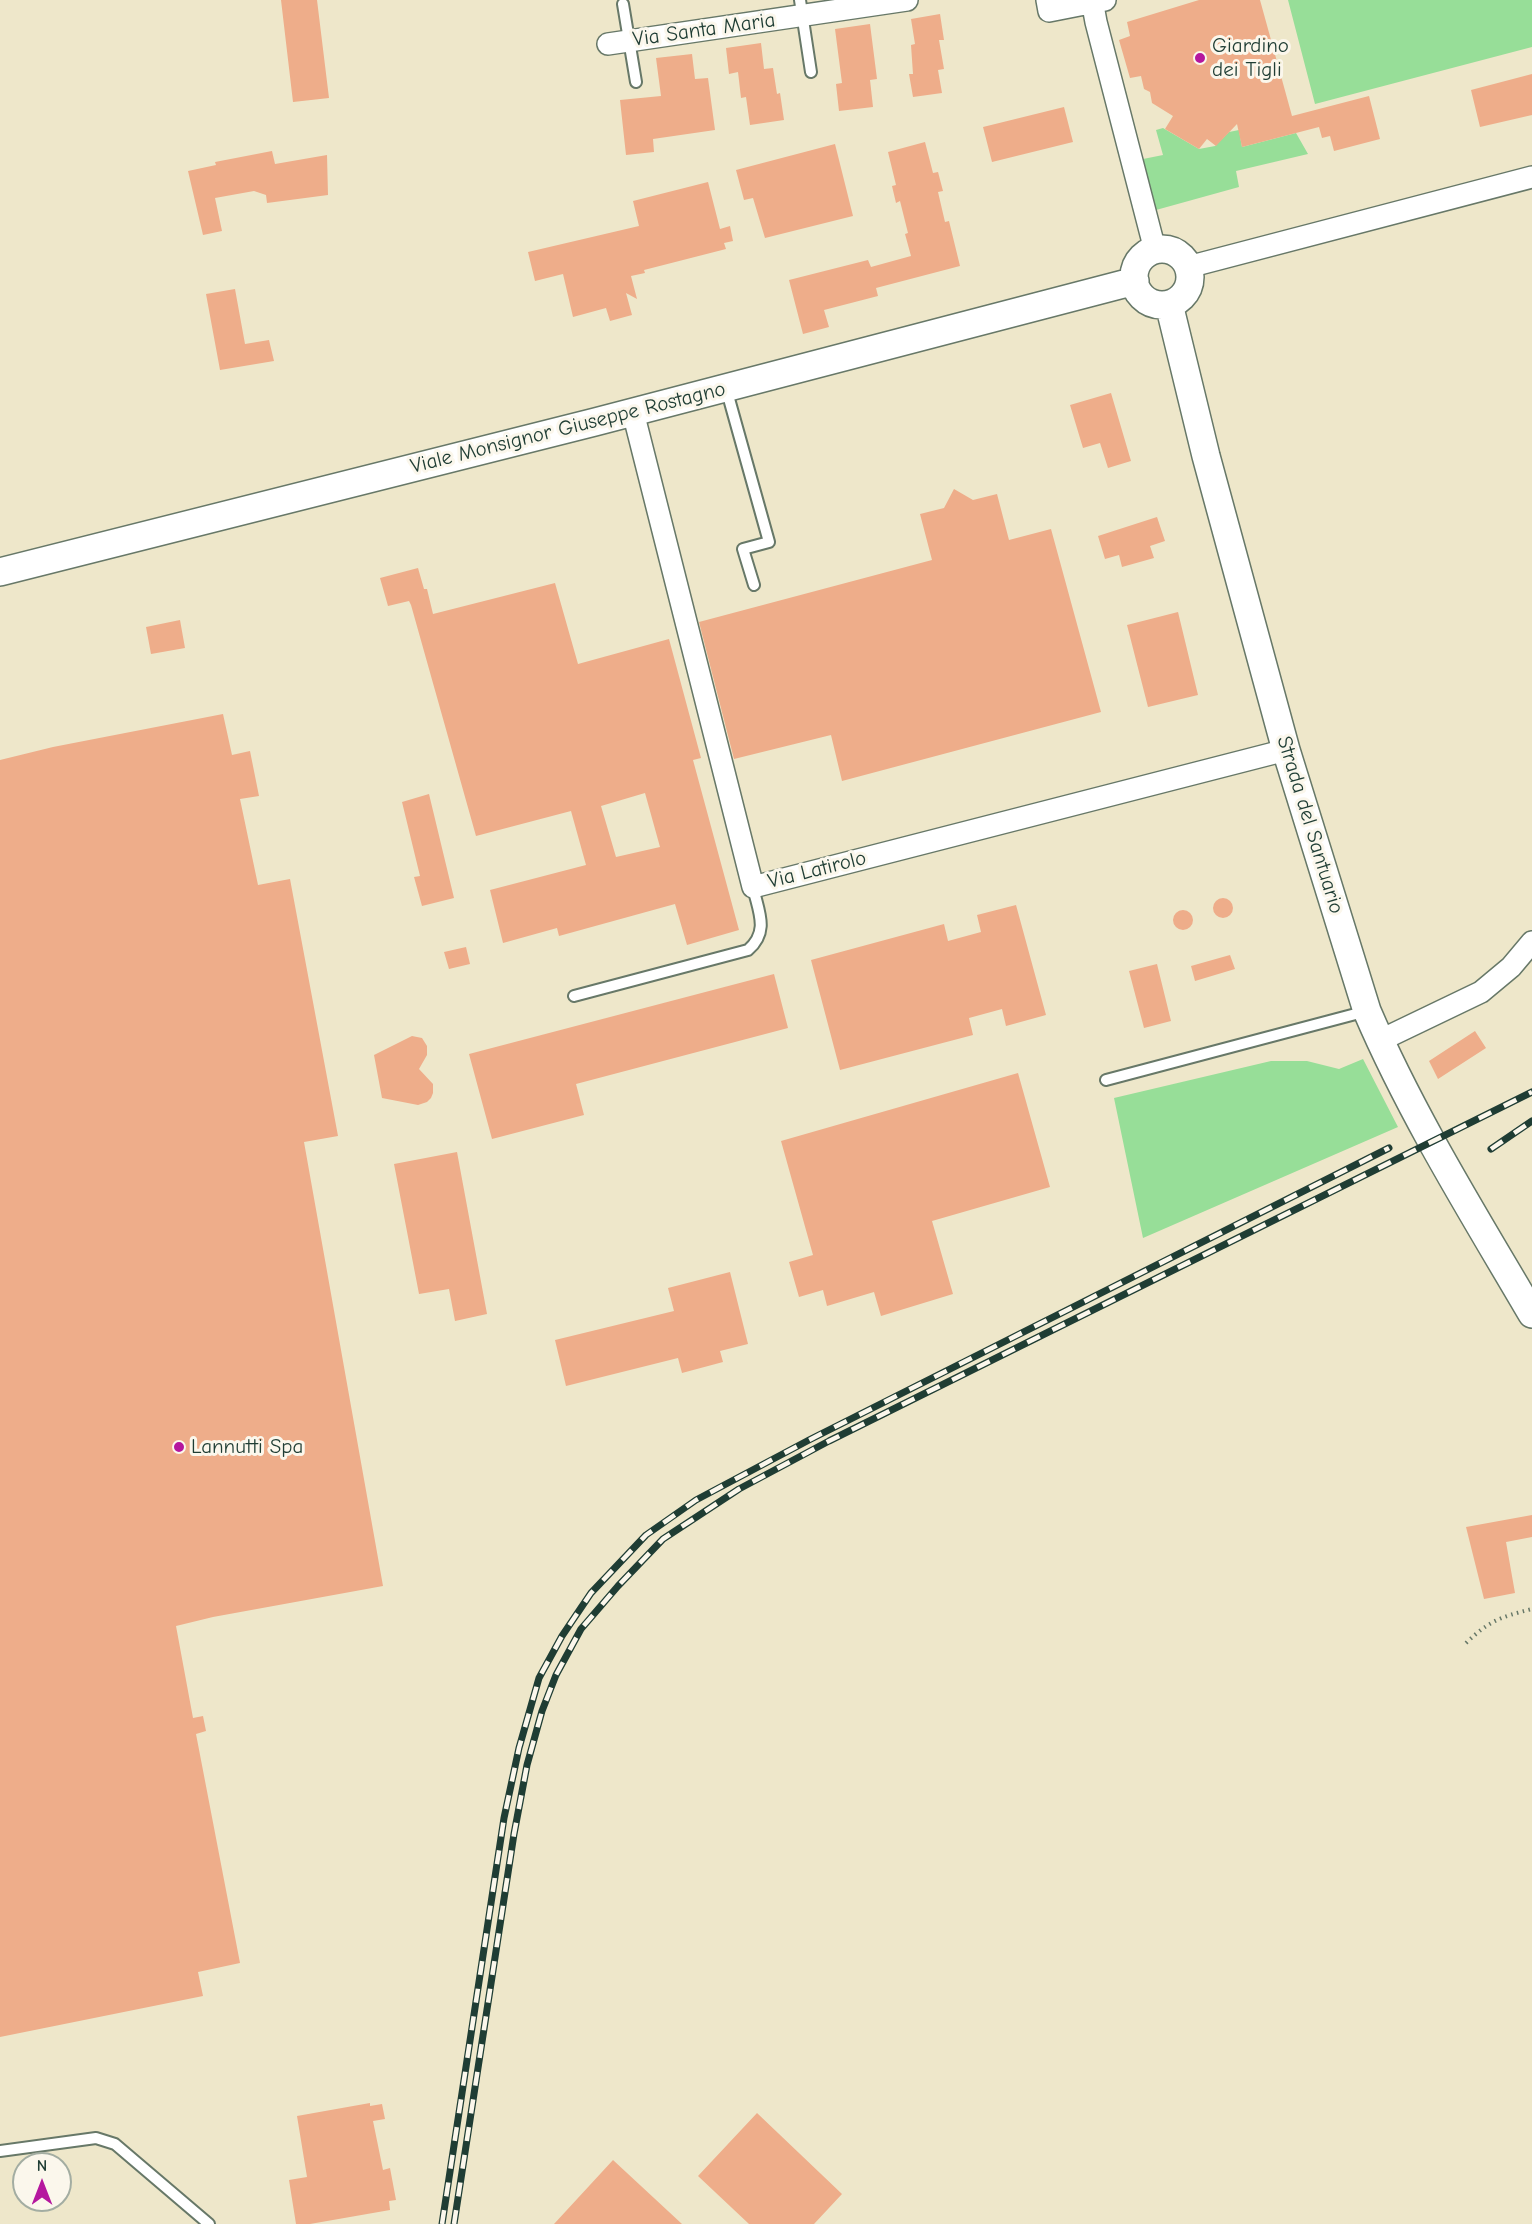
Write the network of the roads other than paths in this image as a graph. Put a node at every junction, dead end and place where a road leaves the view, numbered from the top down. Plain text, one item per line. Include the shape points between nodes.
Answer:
1 (907, 0) edge
2 (1047, 0) edge
3 (1097, 1) edge
4 (623, 4) dead end
5 (801, 8) edge
6 (629, 42) junction
7 (608, 44) dead end
8 (811, 72) dead end
9 (636, 82) dead end
10 (1532, 177) edge
11 (1155, 250) junction
12 (1188, 267) junction
13 (1135, 281) junction
14 (1169, 304) junction
15 (726, 388) junction
16 (633, 412) junction
17 (0, 572) edge
18 (754, 585) dead end
19 (1286, 750) junction
20 (753, 887) junction
21 (1532, 942) edge
22 (574, 996) dead end
23 (1366, 1011) junction
24 (1379, 1041) junction
25 (1106, 1080) dead end
26 (1532, 1314) edge
27 (0, 2151) edge
28 (209, 2224) edge

1 - 5 street, Via Santa Maria
2 - 3 street via 1049,11
3 - 11 street via 1096,21
4 - 6 lane
5 - 6 street, Via Santa Maria
5 - 8 lane
6 - 7 street, Via Santa Maria
6 - 9 lane
10 - 12 street
11 - 12 street via 1179,254
11 - 13 street via 1147,253 1137,266
12 - 14 street via 1184,293
13 - 14 street via 1143,297
13 - 15 street, Viale Monsignor Giuseppe Rostagno
14 - 19 street, Strada del Santuario
15 - 16 street, Viale Monsignor Giuseppe Rostagno
15 - 18 lane via 769,543 743,549
16 - 17 street, Viale Monsignor Giuseppe Rostagno
16 - 20 street, Via Latirolo
19 - 20 street, Via Latirolo
19 - 23 street, Strada del Santuario
20 - 22 lane via 762,928 758,941 748,950
21 - 24 street via 1511,967 1481,992
23 - 24 street, Strada del Santuario
23 - 25 lane
24 - 26 street, Strada del Santuario via 1432,1142
27 - 28 lane via 96,2138 115,2144

